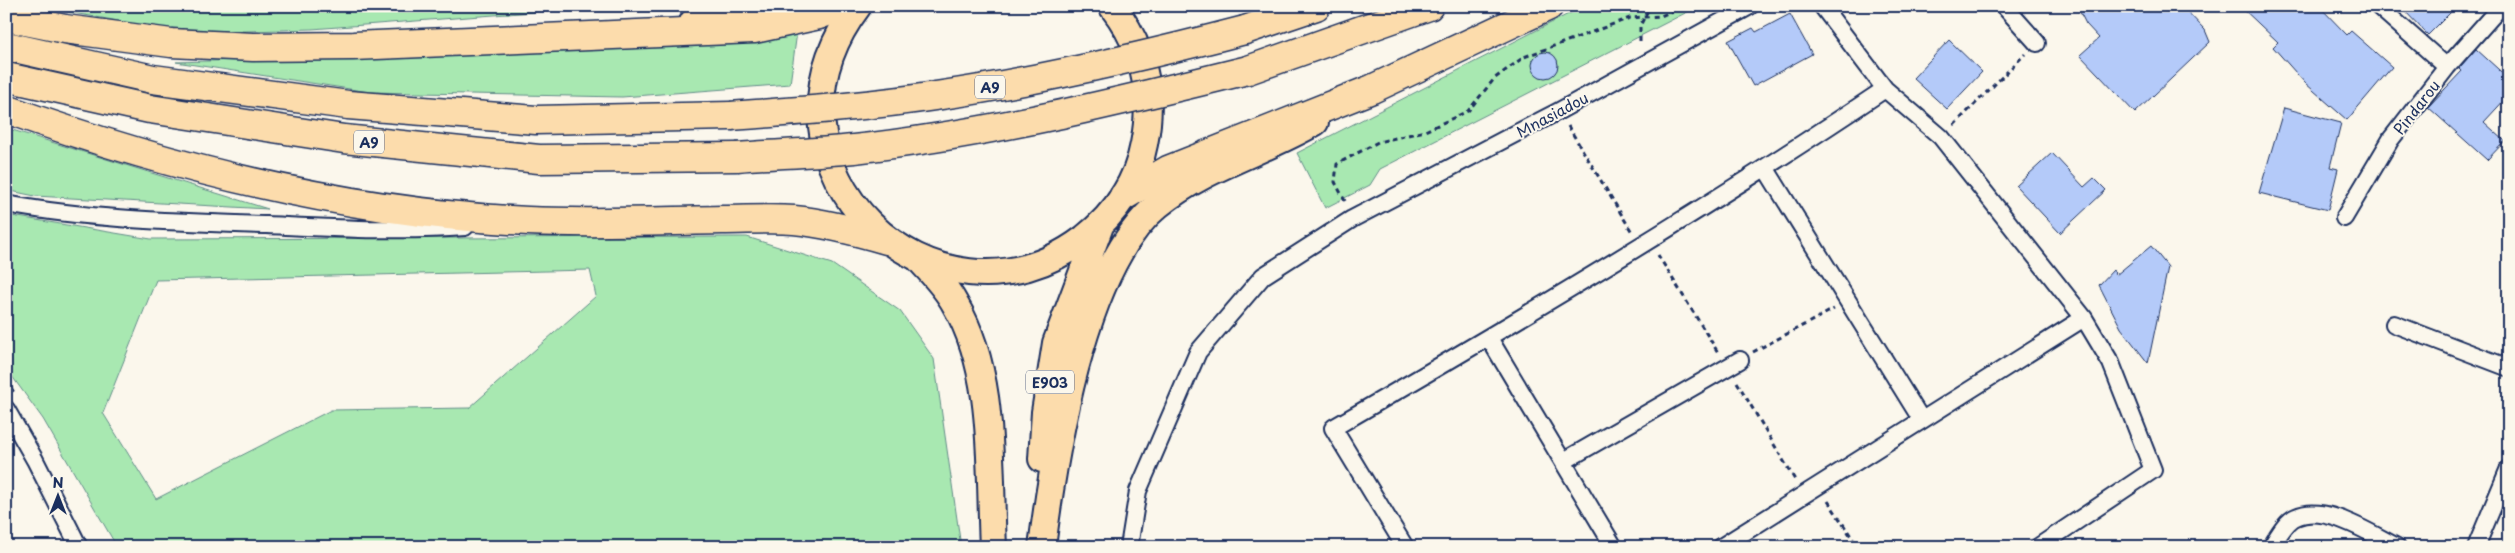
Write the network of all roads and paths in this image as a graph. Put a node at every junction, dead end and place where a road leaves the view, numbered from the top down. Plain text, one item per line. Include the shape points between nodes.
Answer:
1 (773, 6) edge
2 (842, 6) edge
3 (858, 6) edge
4 (1112, 6) edge
5 (1316, 6) edge
6 (1429, 6) edge
7 (1549, 6) edge
8 (1650, 6) edge
9 (1682, 6) edge
10 (1750, 6) edge
11 (1822, 6) edge
12 (2004, 6) edge
13 (2378, 6) edge
14 (2502, 6) edge
15 (6, 17) edge
16 (1643, 18) junction
17 (611, 35) junction
18 (1640, 41) dead end
19 (2037, 43) joint
20 (6, 46) edge
21 (2447, 67) junction
22 (6, 77) edge
23 (1372, 89) junction
24 (1886, 89) junction
25 (6, 109) edge
26 (1559, 111) junction
27 (1941, 137) junction
28 (1766, 169) junction
29 (1124, 196) junction
30 (1345, 201) dead end
31 (6, 204) edge
32 (2344, 218) dead end
33 (529, 222) junction
34 (1100, 226) junction
35 (887, 240) junction
36 (1644, 242) junction
37 (919, 259) junction
38 (1848, 301) junction
39 (2084, 318) junction
40 (2394, 324) dead end
41 (1489, 338) junction
42 (1733, 363) junction
43 (2509, 368) edge
44 (6, 409) edge
45 (1921, 419) junction
46 (1564, 461) junction
47 (2509, 468) edge
48 (1818, 486) junction
49 (1804, 495) junction
50 (79, 547) edge
51 (993, 547) edge
52 (1037, 547) edge
53 (1042, 547) edge
54 (1129, 547) edge
55 (1404, 547) edge
56 (1614, 547) edge
57 (1721, 547) edge
58 (1858, 547) edge
59 (2038, 547) edge
60 (2271, 547) edge
61 (2398, 547) edge
62 (2476, 547) edge

1 - 17 main road via 755,12
2 - 17 highway via 819,15 754,29
3 - 35 main road via 844,25 830,56 821,90 822,136 834,176 862,217
4 - 29 main road via 1124,21 1140,54 1148,90 1148,122 1140,163
5 - 20 highway, A9, bridge via 1245,30 1044,78 942,96 731,116 536,120 348,105 153,79
6 - 22 highway, A9, bridge via 1248,70 1059,116 854,149 737,157 539,159 344,139 150,109
7 - 23 highway
8 - 16 path
9 - 16 path via 1661,16
10 - 26 street, Mnasiadou
11 - 24 street
12 - 19 street
13 - 21 street
14 - 21 street, Pindarou
15 - 17 highway via 65,29 171,43 253,47
16 - 18 path
16 - 30 path via 1630,18 1524,57 1495,78 1468,111 1425,131 1378,142 1337,164 1335,182
19 - 27 path
21 - 32 street, Pindarou via 2391,139
23 - 29 highway via 1168,170
23 - 53 main road via 1295,134 1202,176 1177,191 1156,206 1134,232 1108,276 1094,308 1070,389
24 - 27 street
24 - 28 street
25 - 33 highway via 130,149 353,203 410,212
26 - 36 path
26 - 54 street, Mnasiadou via 1352,219 1263,276 1198,352 1138,491
27 - 39 street
28 - 36 street
28 - 38 street
29 - 34 main road
31 - 33 street via 51,213 166,222 440,228
33 - 35 highway via 793,220 841,227
34 - 37 main road via 1060,254 1034,265 996,272 957,270
34 - 52 main road, E903 via 1056,343 1044,412
35 - 37 main road
36 - 41 street
36 - 42 path
37 - 51 main road via 954,302 979,363 986,401
38 - 42 path
38 - 45 street
39 - 45 street
39 - 59 street via 2112,363 2153,470
40 - 43 street
41 - 46 street
41 - 55 street via 1333,428
42 - 46 street
42 - 49 path
44 - 50 street
45 - 48 street
46 - 56 street
47 - 62 street
48 - 49 street
48 - 58 path
49 - 57 street
60 - 61 street via 2294,517 2312,512 2332,516

